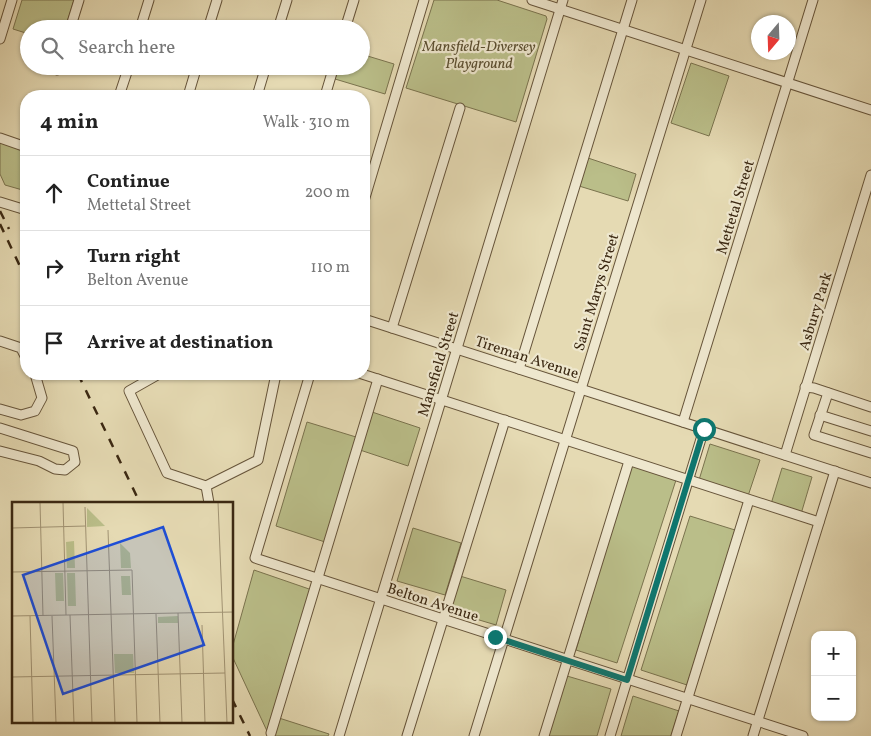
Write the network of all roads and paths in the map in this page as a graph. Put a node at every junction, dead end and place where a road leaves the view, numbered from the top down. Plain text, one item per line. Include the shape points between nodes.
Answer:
1 (12, 0) edge
2 (79, 0) edge
3 (149, 0) edge
4 (217, 0) edge
5 (287, 0) edge
6 (354, 0) edge
7 (424, 0) edge
8 (532, 0) edge
9 (563, 0) edge
10 (632, 0) edge
11 (701, 0) edge
12 (813, 0) edge
13 (560, 10) junction
14 (73, 20) edge
15 (143, 20) edge
16 (211, 20) edge
17 (281, 20) edge
18 (348, 20) edge
19 (623, 30) junction
20 (0, 39) edge
21 (685, 50) junction
22 (125, 75) edge
23 (194, 75) edge
24 (263, 75) edge
25 (331, 75) edge
26 (787, 83) junction
27 (121, 90) edge
28 (190, 90) edge
29 (259, 90) edge
30 (327, 90) edge
31 (460, 108) dead end
32 (871, 110) edge
33 (0, 138) edge
34 (20, 145) edge
35 (871, 175) edge
36 (370, 181) edge
37 (0, 202) edge
38 (20, 208) edge
39 (370, 321) edge
40 (392, 328) junction
41 (0, 341) edge
42 (20, 348) edge
43 (457, 349) junction
44 (519, 369) junction
45 (370, 376) edge
46 (378, 379) junction
47 (37, 380) edge
48 (148, 380) edge
49 (275, 380) edge
50 (308, 380) edge
51 (806, 387) junction
52 (580, 389) junction
53 (828, 392) junction
54 (442, 400) junction
55 (871, 407) edge
56 (0, 409) edge
57 (820, 415) junction
58 (505, 420) junction
59 (683, 422) junction
60 (0, 428) edge
61 (704, 429) junction
62 (871, 431) edge
63 (565, 440) junction
64 (0, 451) edge
65 (871, 453) edge
66 (785, 455) junction
67 (629, 460) junction
68 (835, 471) junction
69 (689, 480) junction
70 (871, 483) edge
71 (206, 486) junction
72 (749, 500) junction
73 (209, 502) edge
74 (819, 522) junction
75 (316, 578) junction
76 (380, 600) junction
77 (443, 620) junction
78 (504, 640) junction
79 (567, 660) junction
80 (627, 680) junction
81 (687, 699) junction
82 (757, 722) junction
83 (271, 733) dead end
84 (339, 736) edge
85 (406, 736) edge
86 (474, 736) edge
87 (544, 736) edge
88 (610, 736) edge
89 (676, 736) edge
90 (753, 736) edge
91 (803, 736) edge

1 - 20 street
2 - 14 street
3 - 15 street
4 - 16 street
5 - 17 street
6 - 18 street
7 - 36 street
8 - 13 street
9 - 13 street, Mansfield Street
10 - 19 street
11 - 21 street, Saint Marys Street
12 - 26 street, Mettetal Street
13 - 19 street
13 - 43 street, Mansfield Street
19 - 21 street
19 - 44 street
21 - 26 street
21 - 52 street, Saint Marys Street
22 - 27 street
23 - 28 street
24 - 29 street
25 - 30 street
26 - 32 street
26 - 59 street, Mettetal Street
31 - 40 street
33 - 34 street
35 - 51 street, Asbury Park
37 - 38 street
39 - 40 street, Tireman Avenue
40 - 43 street, Tireman Avenue
41 - 42 street
43 - 44 street, Tireman Avenue
43 - 54 street, Mansfield Street
44 - 52 street, Tireman Avenue
45 - 46 street
46 - 54 street
46 - 75 street
47 - 56 street via 42,398 35,411 21,415
48 - 71 street via 129,391 167,473
49 - 71 street via 258,460
50 - 75 street, Belton Avenue via 255,558
51 - 53 street
51 - 66 street, Asbury Park
52 - 59 street, Tireman Avenue
52 - 63 street, Saint Marys Street
53 - 55 street
53 - 57 street
54 - 58 street
54 - 76 street, Mansfield Street
57 - 62 street
57 - 65 street via 814,435
58 - 63 street
58 - 77 street
59 - 61 street, Tireman Avenue
60 - 64 street via 72,451 75,462 65,470 55,469
61 - 66 street
61 - 69 street
63 - 67 street
63 - 78 street, Saint Marys Street
66 - 68 street
67 - 69 street
67 - 79 street
68 - 70 street
68 - 74 street
69 - 72 street
69 - 80 street
71 - 73 street
72 - 74 street
72 - 81 street
74 - 82 street
75 - 76 street, Belton Avenue
75 - 83 street via 316,589
76 - 77 street, Belton Avenue
76 - 84 street, Mansfield Street
77 - 78 street, Belton Avenue
77 - 85 street
78 - 79 street, Belton Avenue
78 - 86 street, Saint Marys Street
79 - 80 street, Belton Avenue
79 - 87 street
80 - 81 street, Belton Avenue
80 - 88 street
81 - 82 street, Belton Avenue
81 - 89 street
82 - 90 street
82 - 91 street, Belton Avenue

